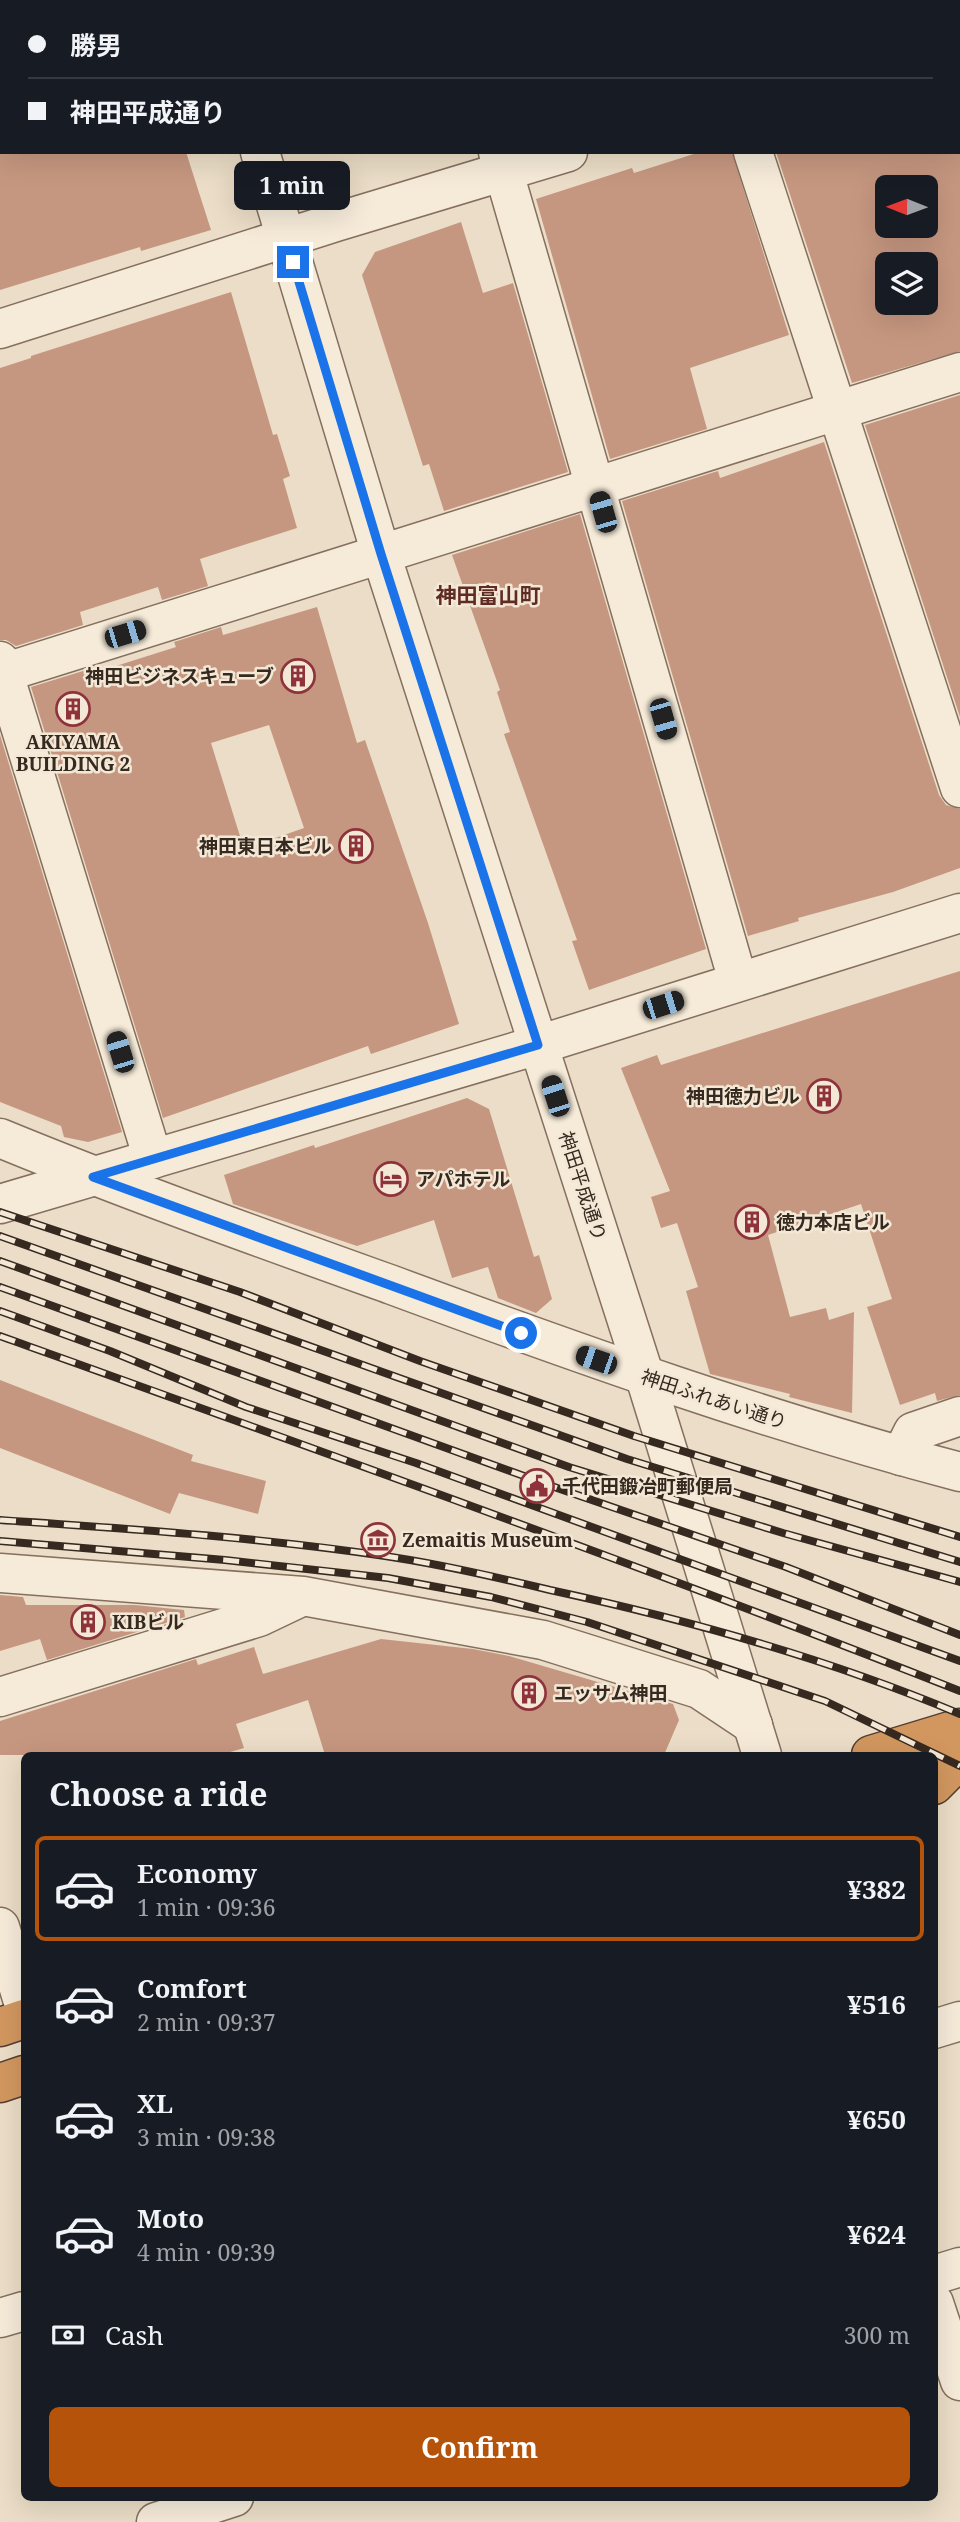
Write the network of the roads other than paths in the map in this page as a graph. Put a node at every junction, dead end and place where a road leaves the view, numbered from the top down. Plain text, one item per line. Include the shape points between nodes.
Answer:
1 (261, 154) edge
2 (554, 154) edge
3 (754, 154) edge
4 (500, 162) edge
5 (286, 239) junction
6 (0, 329) edge
7 (960, 372) edge
8 (837, 412) junction
9 (596, 486) junction
10 (381, 554) junction
11 (1, 669) edge
12 (960, 788) edge
13 (960, 913) edge
14 (738, 981) junction
15 (538, 1045) junction
16 (0, 1138) edge
17 (153, 1159) junction
18 (93, 1177) junction
19 (0, 1204) edge
20 (645, 1377) junction
21 (960, 1416) edge
22 (901, 1456) junction
23 (960, 1472) edge
24 (0, 1573) edge
25 (303, 1596) junction
26 (0, 1697) edge
27 (960, 1728) edge
28 (758, 1740) edge
29 (881, 1752) edge
30 (960, 1759) edge
31 (938, 1781) edge
32 (938, 1796) edge
33 (960, 1796) edge
34 (0, 1927) edge
35 (21, 1995) edge
36 (21, 2020) edge
37 (960, 2021) edge
38 (0, 2027) edge
39 (938, 2028) edge
40 (21, 2076) edge
41 (0, 2083) edge
42 (960, 2267) edge
43 (938, 2274) edge
44 (21, 2312) edge
45 (938, 2315) edge
46 (0, 2318) edge
47 (960, 2381) edge
48 (221, 2501) edge
49 (177, 2514) edge

1 - 5 street, 神田平成通り
2 - 4 street
3 - 8 street
4 - 5 street
4 - 9 street
5 - 6 street
5 - 10 street, 神田平成通り
7 - 8 street
8 - 9 street
8 - 12 street
9 - 10 street
9 - 14 street
10 - 11 street
10 - 15 street, 神田平成通り
11 - 17 street
13 - 14 street
14 - 15 street
15 - 17 street
15 - 20 street, 神田平成通り
16 - 18 street, 神田ふれあい通り
17 - 18 street
18 - 19 street
18 - 20 street, 神田ふれあい通り
20 - 22 street, 神田ふれあい通り
20 - 28 street, 神田平成通り
21 - 22 street via 913,1432
22 - 23 street, 神田ふれあい通り
24 - 25 street
25 - 26 street via 259,1617
25 - 28 street via 544,1640 699,1689
27 - 29 highway
30 - 31 highway
32 - 33 highway
34 - 35 street
36 - 38 highway
37 - 39 street
40 - 41 highway
42 - 43 street
44 - 46 street
45 - 47 street
48 - 49 street

